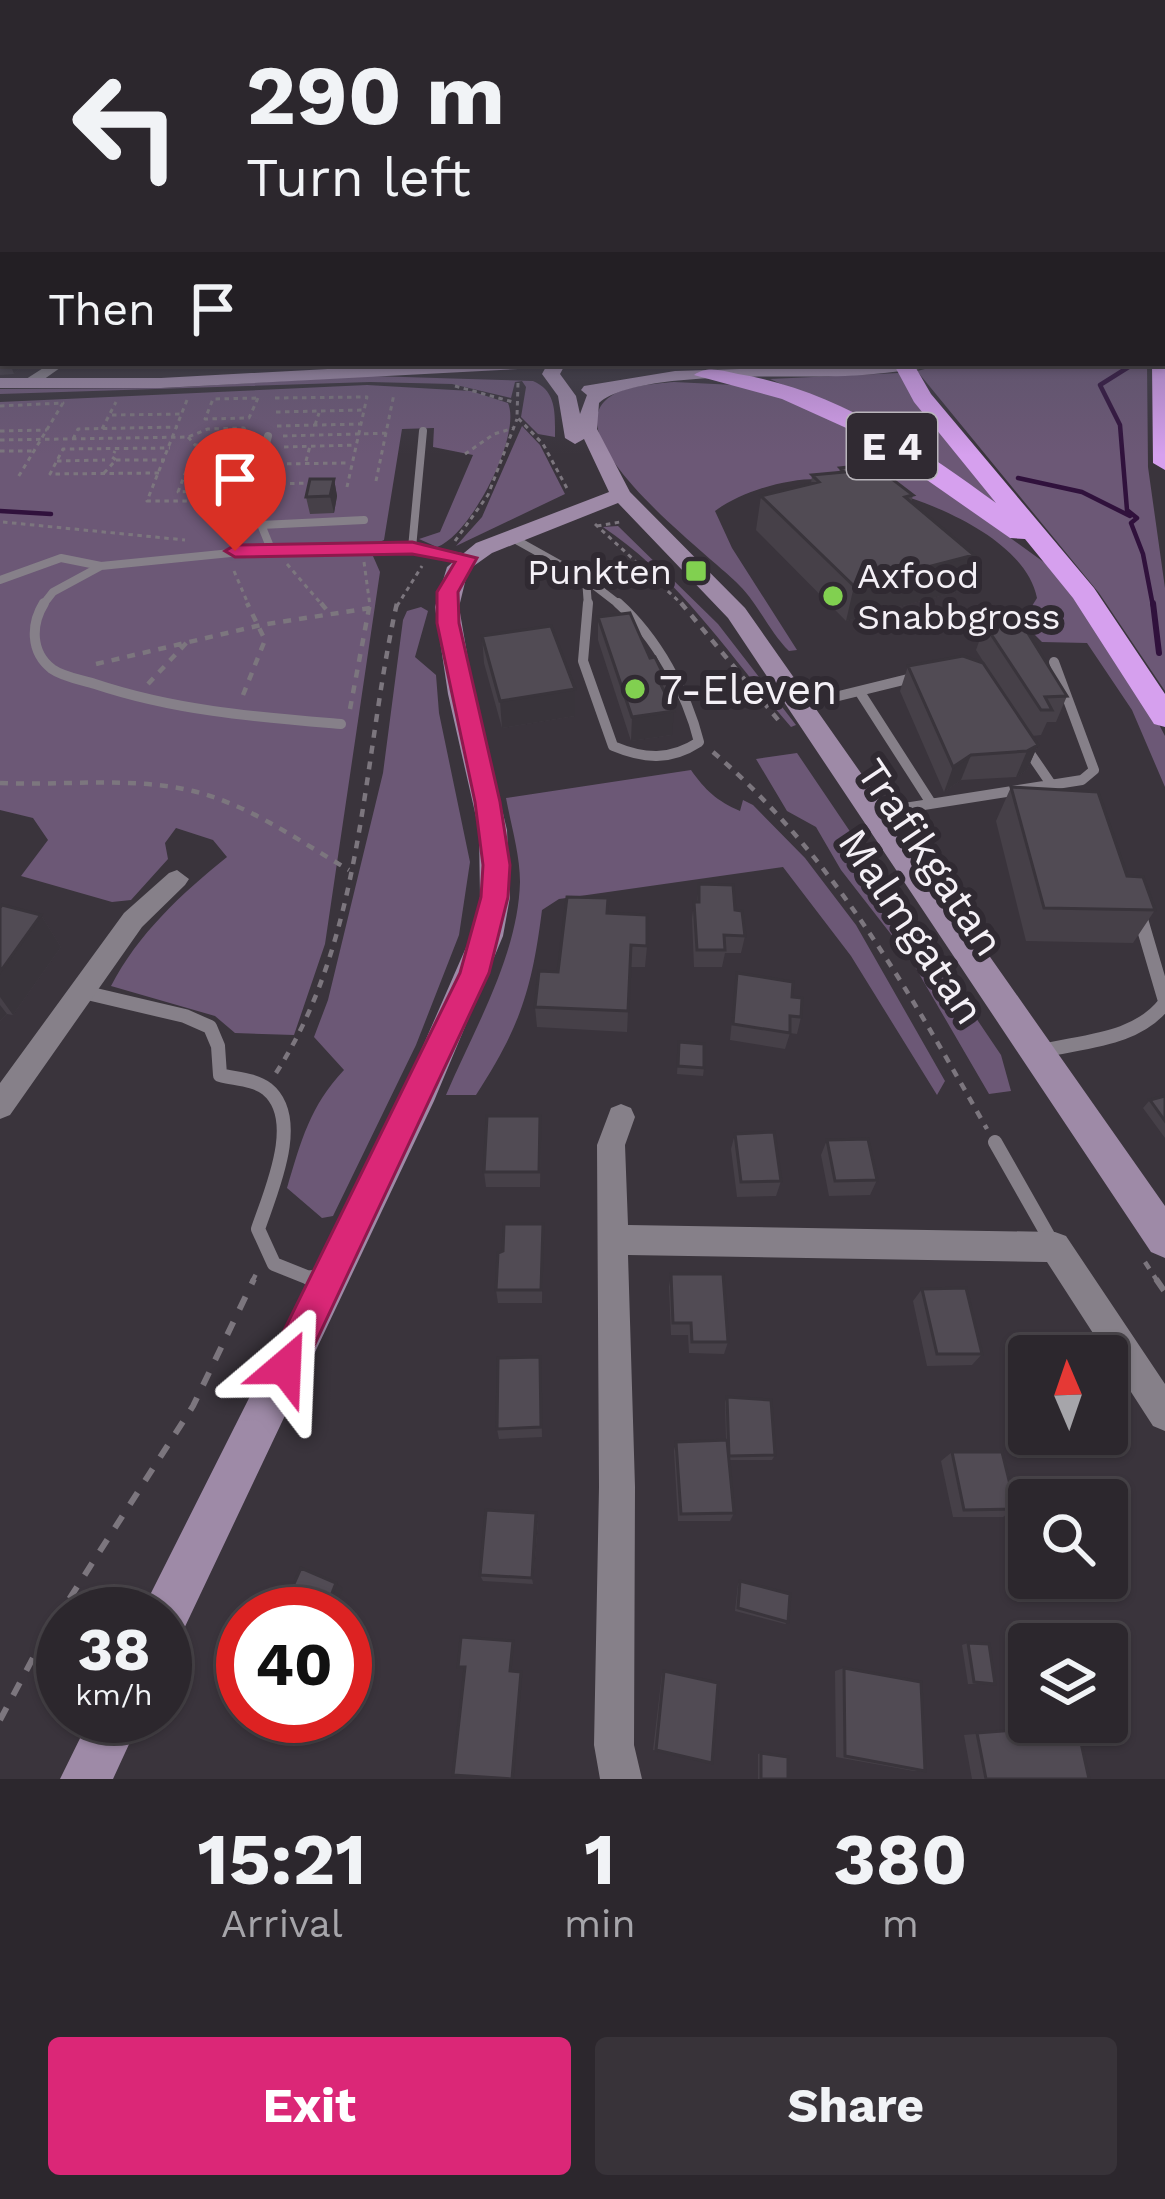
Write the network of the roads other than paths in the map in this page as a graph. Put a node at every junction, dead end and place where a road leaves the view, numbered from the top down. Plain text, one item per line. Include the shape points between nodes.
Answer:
1 (55, 366) edge
2 (493, 366) edge
3 (890, 366) edge
4 (910, 366) edge
5 (1162, 366) edge
6 (433, 370) junction
7 (557, 375) edge
8 (705, 375) junction
9 (615, 378) edge
10 (0, 383) edge
11 (28, 384) junction
12 (423, 431) dead end
13 (266, 446) road end
14 (1165, 464) edge
15 (604, 504) junction
16 (364, 520) dead end
17 (261, 525) junction
18 (508, 536) junction
19 (412, 548) junction
20 (276, 549) junction
21 (454, 556) junction
22 (1058, 564) junction
23 (101, 566) junction
24 (586, 579) junction
25 (0, 580) edge
26 (1054, 662) dead end
27 (932, 674) edge
28 (861, 694) junction
29 (1165, 717) edge
30 (793, 719) junction
31 (341, 724) road end
32 (1016, 732) edge
33 (1051, 784) junction
34 (931, 803) junction
35 (872, 813) junction
36 (177, 879) dead end
37 (1137, 906) edge
38 (83, 992) junction
39 (1165, 1002) edge
40 (1035, 1053) junction
41 (0, 1106) edge
42 (621, 1117) dead end
43 (994, 1142) road end
44 (612, 1240) junction
45 (1152, 1246) edge
46 (1054, 1247) junction
47 (325, 1284) junction
48 (1165, 1414) edge
49 (179, 1587) edge
50 (104, 1743) edge
51 (86, 1779) edge
52 (621, 1779) edge

1 - 11 street
2 - 6 main road
3 - 8 main road
4 - 22 highway, E 4 via 922,397
5 - 14 highway
6 - 7 main road
6 - 11 main road
7 - 9 main road
7 - 15 main road, Trafikgatan
8 - 9 main road
8 - 22 highway, E 4 via 760,382 856,427 941,477
9 - 15 main road, Trafikgatan via 590,401 587,429
10 - 11 main road
12 - 19 lane
13 - 17 lane via 251,500
15 - 18 main road
15 - 30 main road, Trafikgatan via 773,672
16 - 17 lane
17 - 20 lane
18 - 21 main road
18 - 24 lane
19 - 20 lane
19 - 21 lane
20 - 23 lane
21 - 47 main road via 448,623 493,830 495,897 458,1013
22 - 29 highway, E 4
23 - 25 lane via 61,558
23 - 31 lane via 53,592 40,609 33,634 39,655 61,674 230,715
24 - 24 lane via 634,614 658,649 696,724 699,742 684,753 634,756 613,746 583,661
26 - 33 lane via 1094,770
27 - 28 lane
28 - 30 lane
28 - 34 lane
30 - 35 main road, Trafikgatan
32 - 33 lane
33 - 34 lane
34 - 35 lane
35 - 40 main road, Trafikgatan
36 - 38 street via 134,920
37 - 39 lane
38 - 41 street
38 - 47 lane via 210,1027 220,1075 265,1088 279,1104 285,1129 258,1229 274,1264
39 - 40 lane via 1160,1014 1130,1028
40 - 45 main road, Trafikgatan
42 - 44 street via 610,1145
43 - 46 lane
44 - 46 street
44 - 52 street via 614,1745
46 - 48 street
47 - 49 main road
50 - 51 main road

